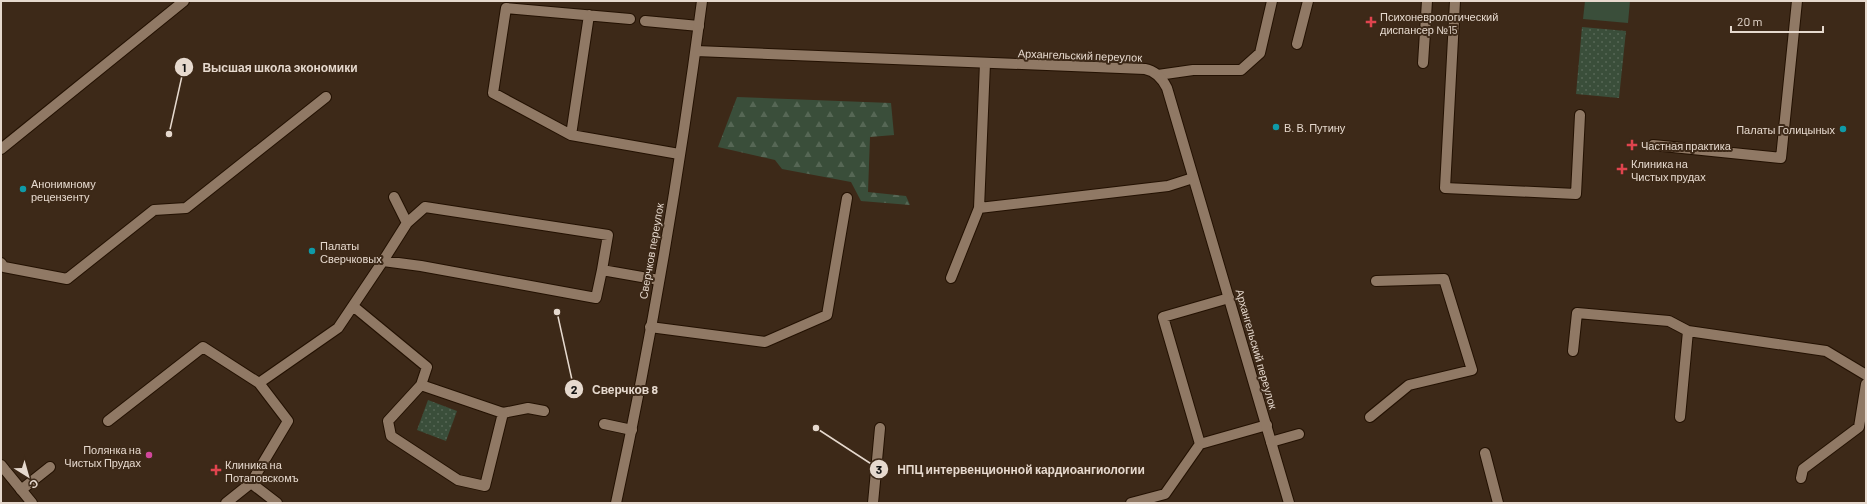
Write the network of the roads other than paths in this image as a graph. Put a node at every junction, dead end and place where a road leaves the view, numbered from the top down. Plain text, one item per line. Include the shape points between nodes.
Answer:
1 (184, 1) edge
2 (702, 1) edge
3 (1272, 1) edge
4 (1308, 1) edge
5 (1427, 1) edge
6 (1455, 1) edge
7 (1797, 1) edge
8 (589, 15) junction
9 (630, 19) dead end
10 (645, 21) dead end
11 (699, 26) junction
12 (1297, 44) dead end
13 (696, 51) junction
14 (985, 63) junction
15 (1423, 63) dead end
16 (1158, 75) junction
17 (326, 97) dead end
18 (1580, 115) dead end
19 (571, 135) junction
20 (1653, 144) dead end
21 (1, 148) edge
22 (679, 154) junction
23 (1193, 178) junction
24 (394, 197) dead end
25 (847, 198) dead end
26 (979, 208) junction
27 (407, 224) junction
28 (383, 261) junction
29 (1, 263) edge
30 (602, 270) junction
31 (951, 278) dead end
32 (659, 280) junction
33 (1376, 281) dead end
34 (1229, 298) junction
35 (353, 306) junction
36 (650, 327) junction
37 (1688, 331) junction
38 (1573, 351) dead end
39 (1866, 375) edge
40 (259, 383) junction
41 (1866, 384) edge
42 (421, 385) junction
43 (544, 411) dead end
44 (503, 413) junction
45 (1370, 417) dead end
46 (1680, 417) dead end
47 (108, 421) dead end
48 (604, 424) dead end
49 (1267, 425) junction
50 (880, 428) dead end
51 (632, 430) junction
52 (1299, 434) dead end
53 (1271, 442) junction
54 (1200, 444) junction
55 (1485, 453) dead end
56 (1, 465) edge
57 (50, 467) dead end
58 (1801, 478) dead end
59 (251, 483) junction
60 (21, 490) junction
61 (32, 503) edge
62 (226, 503) edge
63 (277, 503) edge
64 (616, 503) edge
65 (873, 503) edge
66 (1131, 503) edge
67 (1289, 503) edge
68 (1498, 503) edge

1 - 21 street
2 - 11 street, Сверчков переулок
3 - 16 street via 1260,53 1241,70 1193,70
4 - 12 street
5 - 15 street
6 - 18 street via 1445,188 1576,194
7 - 20 street via 1781,158
8 - 9 street
8 - 19 street
8 - 19 street via 506,8 493,93
10 - 11 street
11 - 13 street, Сверчков переулок
13 - 14 street, Архангельский переулок
13 - 22 street, Сверчков переулок
14 - 16 street, Архангельский переулок via 1145,69
14 - 26 street
16 - 23 street, Архангельский переулок via 1167,88
17 - 29 street via 186,208 154,210 67,279 4,267
19 - 22 street
22 - 32 street, Сверчков переулок
23 - 26 street via 1168,186
23 - 34 street, Архангельский переулок
24 - 27 street
25 - 36 street via 827,315 765,342
26 - 31 street
27 - 28 street
27 - 30 street via 425,207 608,236
28 - 30 street via 596,298
28 - 35 street
30 - 32 street
32 - 36 street, Сверчков переулок
33 - 45 street via 1444,279 1472,370 1409,385
34 - 49 street, Архангельский переулок
34 - 54 street via 1163,317
35 - 40 street via 338,328
35 - 42 street via 427,367
36 - 51 street, Сверчков переулок
37 - 38 street via 1669,321 1577,312
37 - 39 street via 1826,351
37 - 46 street
40 - 47 street via 203,347
40 - 59 street via 288,421
41 - 58 street via 1859,427 1803,469
42 - 44 street
42 - 44 street via 388,421 391,436 458,480 485,486
43 - 44 street via 528,408
48 - 51 street
49 - 53 street, Архангельский переулок
49 - 54 street
50 - 65 street
51 - 64 street, Сверчков переулок
52 - 53 street
53 - 67 street, Архангельский переулок
54 - 66 street via 1165,494
55 - 68 street
56 - 60 street
57 - 60 street
59 - 62 street
59 - 63 street
60 - 61 street

